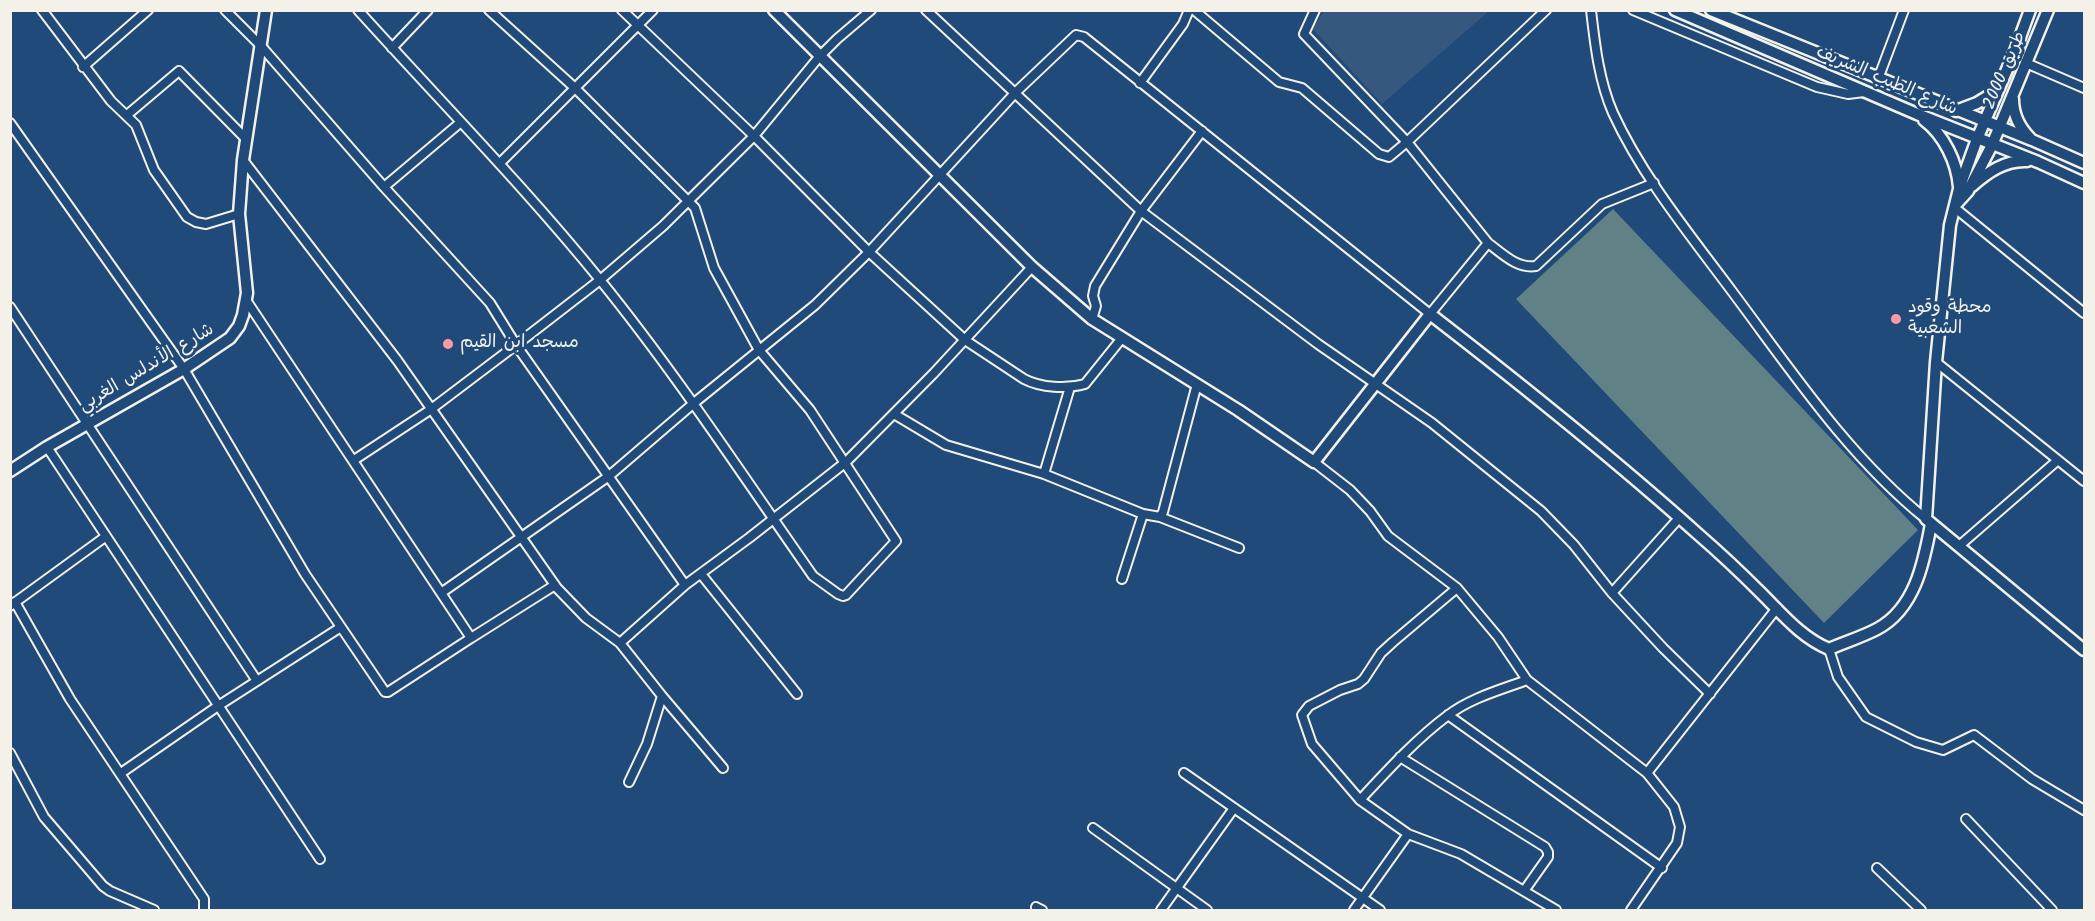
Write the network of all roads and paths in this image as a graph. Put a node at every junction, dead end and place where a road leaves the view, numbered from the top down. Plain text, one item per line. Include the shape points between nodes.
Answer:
1 (42, 10) edge
2 (148, 10) edge
3 (225, 10) edge
4 (266, 10) edge
5 (358, 10) edge
6 (428, 10) edge
7 (489, 10) edge
8 (622, 10) edge
9 (653, 10) edge
10 (774, 10) edge
11 (871, 10) edge
12 (926, 10) edge
13 (1189, 10) edge
14 (1194, 10) edge
15 (1315, 10) edge
16 (1546, 10) edge
17 (1592, 10) edge
18 (1633, 10) edge
19 (1675, 10) edge
20 (1711, 10) edge
21 (1904, 10) edge
22 (2030, 10) edge
23 (2048, 10) edge
24 (638, 26) junction
25 (261, 46) junction
26 (392, 48) junction
27 (819, 57) junction
28 (2026, 63) junction
29 (83, 67) junction
30 (1878, 79) junction
31 (1140, 83) junction
32 (2018, 84) junction
33 (575, 88) junction
34 (2085, 88) edge
35 (1866, 91) junction
36 (1016, 92) junction
37 (1996, 92) junction
38 (1956, 111) junction
39 (1917, 114) junction
40 (127, 115) junction
41 (1984, 121) junction
42 (10, 123) edge
43 (461, 123) junction
44 (2000, 128) junction
45 (1202, 131) junction
46 (754, 136) junction
47 (1977, 138) junction
48 (246, 139) junction
49 (2032, 140) junction
50 (1407, 142) junction
51 (1992, 145) junction
52 (243, 160) junction
53 (2038, 162) junction
54 (500, 163) junction
55 (2085, 163) edge
56 (940, 176) junction
57 (1654, 183) junction
58 (2085, 183) edge
59 (384, 187) junction
60 (1964, 190) junction
61 (688, 201) junction
62 (1956, 206) junction
63 (1141, 211) junction
64 (239, 214) junction
65 (1488, 243) junction
66 (869, 252) junction
67 (1032, 267) junction
68 (600, 280) junction
69 (246, 300) junction
70 (10, 307) edge
71 (2085, 313) edge
72 (1430, 314) junction
73 (1092, 319) junction
74 (1122, 338) junction
75 (965, 339) junction
76 (516, 345) junction
77 (759, 350) junction
78 (1936, 362) junction
79 (184, 369) junction
80 (1197, 384) junction
81 (1374, 385) junction
82 (1070, 387) junction
83 (694, 403) junction
84 (430, 410) junction
85 (894, 414) junction
86 (88, 424) junction
87 (47, 447) junction
88 (354, 460) junction
89 (2058, 460) junction
90 (846, 462) junction
91 (1314, 462) junction
92 (10, 471) edge
93 (1044, 474) junction
94 (609, 476) junction
95 (2085, 481) edge
96 (1143, 514) junction
97 (1160, 517) junction
98 (1680, 518) junction
99 (773, 519) junction
100 (1929, 521) junction
101 (105, 537) junction
102 (523, 537) junction
103 (1959, 546) junction
104 (1239, 548) dead end
105 (701, 574) junction
106 (1122, 579) dead end
107 (555, 585) junction
108 (685, 585) junction
109 (1457, 588) junction
110 (441, 593) junction
111 (1612, 593) junction
112 (13, 604) edge
113 (1777, 608) junction
114 (341, 627) junction
115 (471, 638) junction
116 (620, 643) junction
117 (1829, 649) junction
118 (2085, 650) edge
119 (1527, 680) junction
120 (257, 681) junction
121 (1710, 693) junction
122 (797, 694) dead end
123 (662, 696) junction
124 (218, 706) junction
125 (1448, 715) junction
126 (10, 753) edge
127 (1400, 757) junction
128 (723, 768) dead end
129 (121, 773) junction
130 (1184, 773) dead end
131 (1647, 773) junction
132 (629, 782) dead end
133 (1360, 800) junction
134 (1234, 808) junction
135 (2085, 810) edge
136 (1966, 819) dead end
137 (1093, 828) dead end
138 (1408, 834) junction
139 (320, 859) dead end
140 (1662, 868) junction
141 (1877, 868) dead end
142 (1177, 888) junction
143 (1524, 891) junction
144 (1362, 898) junction
145 (154, 910) edge
146 (204, 910) edge
147 (1161, 910) edge
148 (1207, 910) edge
149 (1353, 910) edge
150 (1380, 910) edge
151 (1556, 910) edge
152 (1631, 910) edge
153 (1921, 910) edge
154 (2052, 910) edge

1 - 29 street
2 - 29 street
3 - 25 street
4 - 25 street, شارع الأندلس الغربي
5 - 26 street
6 - 26 street
7 - 33 street
8 - 24 street
9 - 24 street
10 - 27 street
11 - 27 street
12 - 36 street
13 - 31 street
14 - 50 street via 1279,82 1302,88 1384,157
15 - 50 street via 1304,34
16 - 50 street
17 - 57 street via 1599,68 1612,110
18 - 35 street via 1817,87 1848,94
19 - 35 street, شارع الطيب الشريف
20 - 30 street, شارع الطيب الشريف
21 - 30 street
22 - 37 street
23 - 28 street, طريق 2000
24 - 33 street
24 - 46 street
25 - 48 street, شارع الأندلس الغربي
25 - 59 street
26 - 43 street
27 - 46 street
27 - 56 street
28 - 32 street, طريق 2000
28 - 34 street
29 - 40 street
30 - 38 street, شارع الطيب الشريف
31 - 36 street via 1084,37 1076,35
31 - 45 street
32 - 44 street, طريق 2000
32 - 49 street via 2013,108 2023,131
33 - 54 street
33 - 61 street
35 - 39 street, شارع الطيب الشريف
36 - 56 street
36 - 63 street
37 - 38 street
37 - 41 street
38 - 41 street, شارع الطيب الشريف
39 - 47 street, شارع الطيب الشريف
39 - 60 street via 1945,145
40 - 48 street via 179,71
40 - 64 street via 136,125 154,170 187,217 206,224
41 - 44 street, شارع الطيب الشريف
41 - 47 street
42 - 79 street
43 - 54 street
43 - 59 street
44 - 49 street, شارع الطيب الشريف
44 - 51 street, طريق 2000
45 - 63 street
45 - 72 street
46 - 61 street
46 - 66 street
47 - 51 street, شارع الطيب الشريف
47 - 60 street
48 - 52 street, شارع الأندلس الغربي
49 - 55 street, شارع الطيب الشريف
50 - 65 street
51 - 53 street, شارع الطيب الشريف
51 - 60 street, طريق 2000
52 - 64 street, شارع الأندلس الغربي
52 - 84 street via 350,297
53 - 58 street, شارع الطيب الشريف
53 - 60 street via 2000,166
54 - 68 street
56 - 66 street
56 - 67 street
57 - 65 street via 1602,204 1536,266 1519,265
57 - 100 street via 1862,459
59 - 76 street via 490,303
60 - 62 street
61 - 68 street
61 - 77 street via 698,216 718,276
62 - 71 street
62 - 78 street via 1947,240
63 - 73 street via 1095,286
63 - 81 street
64 - 69 street, شارع الأندلس الغربي
65 - 72 street
66 - 75 street
66 - 77 street via 815,305
67 - 73 street
67 - 75 street
68 - 76 street
68 - 83 street
69 - 79 street, شارع الأندلس الغربي via 239,326 230,338
69 - 88 street
70 - 86 street
72 - 81 street
72 - 98 street
73 - 74 street
74 - 80 street
74 - 82 street via 1086,383
75 - 82 street via 1029,382
75 - 85 street
76 - 84 street
76 - 94 street
77 - 83 street
77 - 90 street via 805,403
78 - 89 street
78 - 100 street
79 - 86 street, شارع الأندلس الغربي
79 - 114 street via 305,574
80 - 91 street
80 - 97 street
81 - 91 street
81 - 111 street via 1432,423 1540,511 1574,545
82 - 93 street
83 - 94 street
83 - 99 street
84 - 88 street
84 - 102 street
85 - 90 street
85 - 93 street via 946,445
86 - 87 street, شارع الأندلس الغربي
86 - 120 street
87 - 92 street, شارع الأندلس الغربي
87 - 101 street
88 - 110 street
89 - 95 street
89 - 103 street
90 - 99 street
90 - 99 street via 896,542 846,595 815,579
91 - 109 street via 1350,490 1388,536
93 - 96 street
94 - 102 street
94 - 108 street
96 - 97 street
96 - 106 street
97 - 104 street
98 - 111 street
98 - 113 street
99 - 105 street
100 - 103 street
100 - 117 street via 1927,546 1915,588 1899,611 1879,628
101 - 112 street
101 - 124 street
102 - 107 street
102 - 110 street
103 - 118 street
105 - 108 street
105 - 122 street
107 - 115 street
107 - 116 street via 578,610
108 - 116 street
109 - 119 street
109 - 133 street via 1387,648 1359,684 1304,710 1302,715 1312,744
110 - 115 street
111 - 121 street
112 - 129 street via 70,699
113 - 117 street via 1798,630
113 - 121 street
114 - 115 street via 386,693
114 - 120 street
116 - 123 street
117 - 135 street via 1838,677 1866,717 1916,742 1943,750 1974,735 2032,779
119 - 125 street
119 - 131 street
120 - 124 street
121 - 131 street
123 - 128 street
123 - 132 street via 647,744
124 - 129 street
124 - 139 street
125 - 127 street
125 - 140 street
126 - 145 street via 44,817 103,886
127 - 133 street
127 - 143 street via 1545,847 1548,857
129 - 146 street via 204,899
130 - 134 street
131 - 140 street via 1674,807 1680,827 1677,843
133 - 138 street
134 - 142 street
134 - 144 street
136 - 154 street
137 - 142 street
138 - 143 street via 1461,854
138 - 144 street
140 - 152 street
141 - 153 street
142 - 147 street
142 - 148 street
143 - 151 street
144 - 149 street
144 - 150 street

